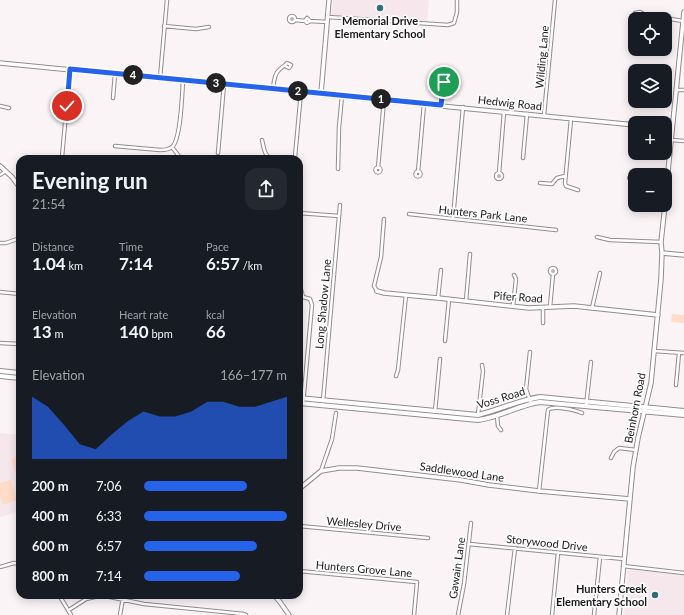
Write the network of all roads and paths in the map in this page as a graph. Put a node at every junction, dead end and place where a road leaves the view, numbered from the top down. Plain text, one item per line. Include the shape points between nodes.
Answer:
1 (167, 0) edge
2 (329, 0) edge
3 (457, 0) edge
4 (555, 0) edge
5 (684, 12) edge
6 (328, 17) junction
7 (672, 19) edge
8 (295, 20) dead end
9 (683, 21) junction
10 (327, 22) junction
11 (164, 26) junction
12 (208, 27) dead end
13 (0, 63) edge
14 (285, 66) dead end
15 (70, 69) junction
16 (115, 74) junction
17 (160, 78) junction
18 (183, 81) junction
19 (444, 82) dead end
20 (224, 84) junction
21 (273, 89) junction
22 (676, 90) junction
23 (684, 90) edge
24 (301, 91) junction
25 (321, 93) junction
26 (342, 96) junction
27 (113, 98) dead end
28 (384, 100) junction
29 (424, 104) junction
30 (441, 105) junction
31 (0, 106) edge
32 (463, 107) junction
33 (9, 108) dead end
34 (504, 112) junction
35 (527, 114) junction
36 (544, 115) junction
37 (571, 118) junction
38 (628, 124) edge
39 (672, 128) edge
40 (262, 140) dead end
41 (672, 140) edge
42 (684, 141) edge
43 (115, 146) dead end
44 (172, 147) junction
45 (218, 153) dead end
46 (62, 155) edge
47 (178, 155) edge
48 (267, 155) edge
49 (295, 155) edge
50 (523, 158) dead end
51 (0, 166) edge
52 (378, 168) dead end
53 (338, 169) dead end
54 (6, 171) junction
55 (418, 172) dead end
56 (499, 173) dead end
57 (0, 175) edge
58 (565, 176) junction
59 (16, 183) edge
60 (540, 183) dead end
61 (578, 190) dead end
62 (340, 205) dead end
63 (664, 212) edge
64 (303, 213) edge
65 (409, 214) dead end
66 (339, 216) junction
67 (453, 218) junction
68 (384, 219) dead end
69 (556, 230) dead end
70 (597, 237) dead end
71 (16, 239) edge
72 (661, 242) junction
73 (0, 243) edge
74 (662, 253) junction
75 (470, 254) dead end
76 (684, 255) edge
77 (441, 270) dead end
78 (600, 273) dead end
79 (553, 274) dead end
80 (514, 275) dead end
81 (377, 291) joint
82 (0, 292) edge
83 (16, 294) edge
84 (406, 295) junction
85 (303, 296) edge
86 (438, 298) junction
87 (450, 299) junction
88 (466, 301) junction
89 (513, 306) junction
90 (543, 308) junction
91 (550, 308) junction
92 (592, 308) junction
93 (658, 315) junction
94 (543, 323) dead end
95 (445, 341) dead end
96 (0, 343) edge
97 (16, 344) edge
98 (654, 351) junction
99 (530, 352) dead end
100 (679, 353) junction
101 (684, 353) edge
102 (440, 359) dead end
103 (591, 362) dead end
104 (482, 365) dead end
105 (0, 371) edge
106 (14, 372) joint
107 (0, 376) edge
108 (396, 376) dead end
109 (14, 378) joint
110 (676, 385) dead end
111 (303, 391) edge
112 (303, 398) edge
113 (529, 399) junction
114 (323, 400) junction
115 (531, 403) junction
116 (303, 404) edge
117 (586, 404) junction
118 (369, 405) junction
119 (323, 406) junction
120 (405, 408) junction
121 (645, 409) junction
122 (368, 410) junction
123 (684, 411) edge
124 (336, 413) dead end
125 (404, 413) junction
126 (582, 413) dead end
127 (435, 414) junction
128 (478, 415) junction
129 (684, 415) edge
130 (497, 416) junction
131 (470, 417) junction
132 (501, 430) dead end
133 (636, 450) junction
134 (611, 458) dead end
135 (321, 470) junction
136 (303, 486) edge
137 (539, 491) junction
138 (630, 499) junction
139 (471, 523) dead end
140 (303, 526) edge
141 (428, 538) dead end
142 (469, 544) junction
143 (515, 548) junction
144 (558, 553) junction
145 (600, 557) junction
146 (624, 559) junction
147 (16, 563) edge
148 (623, 566) junction
149 (0, 567) edge
150 (303, 571) edge
151 (684, 573) edge
152 (62, 599) edge
153 (86, 599) edge
154 (123, 599) edge
155 (126, 599) edge
156 (277, 599) edge
157 (69, 610) junction
158 (71, 615) edge
159 (120, 615) edge
160 (246, 615) edge
161 (289, 615) edge
162 (414, 615) edge
163 (458, 615) edge
164 (507, 615) edge
165 (552, 615) edge
166 (594, 615) edge
167 (619, 615) edge

1 - 11 street
2 - 6 street
3 - 6 street via 454,23 448,26
4 - 36 street, Wilding Lane
5 - 9 street
6 - 10 street
7 - 9 street
8 - 10 street via 307,23
9 - 22 street
10 - 25 street
11 - 12 street via 196,29
11 - 17 street
13 - 15 street, Hedwig Road
14 - 21 street via 277,73
15 - 16 street, Hedwig Road
15 - 46 street
16 - 17 street, Hedwig Road
16 - 27 street
17 - 18 street, Hedwig Road
18 - 20 street, Hedwig Road
18 - 44 street via 178,136
19 - 30 street
20 - 21 street, Hedwig Road
20 - 45 street
21 - 24 street, Hedwig Road
22 - 23 street
22 - 39 street
24 - 25 street, Hedwig Road
24 - 49 street
25 - 26 street, Hedwig Road
26 - 28 street, Hedwig Road
26 - 53 street
28 - 29 street, Hedwig Road
28 - 52 street
29 - 30 street, Hedwig Road
29 - 55 street
30 - 32 street, Hedwig Road
31 - 33 street
32 - 34 street, Hedwig Road
32 - 67 street
34 - 35 street, Hedwig Road
34 - 56 street
35 - 36 street, Hedwig Road
35 - 50 street
36 - 37 street, Hedwig Road
37 - 38 street, Hedwig Road
37 - 58 street
40 - 48 street
41 - 42 street
43 - 44 street via 160,150
44 - 47 street
51 - 54 street
54 - 57 street
54 - 59 street
58 - 60 street via 557,178 552,184
58 - 61 street via 566,186
62 - 66 street, Long Shadow Lane
63 - 72 street, Beinhorn Road
64 - 66 street
65 - 67 street, Hunters Park Lane
66 - 114 street, Long Shadow Lane
67 - 69 street, Hunters Park Lane
68 - 81 street via 381,257 374,286
70 - 72 street
71 - 73 street
72 - 74 street, Beinhorn Road
74 - 76 street
74 - 93 street, Beinhorn Road
75 - 88 street
77 - 86 street
78 - 92 street
79 - 91 street
80 - 89 street via 516,279
81 - 84 street, Pifer Road
82 - 83 street
84 - 86 street, Pifer Road
84 - 108 street
85 - 111 street via 310,299 312,305
86 - 87 street, Pifer Road
87 - 88 street, Pifer Road
87 - 95 street
88 - 89 street, Pifer Road
89 - 90 street, Pifer Road
90 - 91 street, Pifer Road
90 - 94 street
91 - 92 street, Pifer Road
92 - 93 street, Pifer Road
93 - 98 street, Beinhorn Road
96 - 97 street
98 - 100 street
98 - 121 street, Beinhorn Road
99 - 113 street via 526,389
100 - 101 street
100 - 110 street
102 - 127 street
103 - 117 street
104 - 128 street
105 - 106 main road
106 - 109 main road
107 - 109 main road
112 - 114 main road, Voss Road
113 - 115 street
113 - 117 main road, Voss Road via 550,397
113 - 128 main road, Voss Road
114 - 118 main road, Voss Road
114 - 119 street, Long Shadow Lane
115 - 117 main road, Voss Road
115 - 130 main road, Voss Road
116 - 119 main road, Voss Road
117 - 121 main road, Voss Road
118 - 120 main road, Voss Road
118 - 122 main road
119 - 122 main road, Voss Road
120 - 125 main road
120 - 127 main road, Voss Road
121 - 123 main road, Voss Road
121 - 129 main road, Voss Road
121 - 133 street, Beinhorn Road
122 - 125 main road, Voss Road
124 - 135 street via 332,439
125 - 127 main road, Voss Road
126 - 137 street via 552,408 548,410
127 - 131 main road, Voss Road
128 - 131 main road, Voss Road
130 - 131 main road, Voss Road via 478,420
130 - 132 street
133 - 134 street via 619,448
133 - 138 street, Beinhorn Road
135 - 136 street
135 - 137 street, Saddlewood Lane via 357,468
137 - 138 street, Saddlewood Lane
138 - 146 street, Beinhorn Road
139 - 142 street, Gawain Lane
140 - 141 street, Wellesley Drive
142 - 143 street, Storywood Drive
142 - 163 street, Gawain Lane
143 - 144 street, Storywood Drive
143 - 164 street
144 - 145 street, Storywood Drive
144 - 165 street
145 - 146 street, Storywood Drive
145 - 166 street
146 - 148 street, Beinhorn Road
147 - 149 street
148 - 151 street
148 - 167 street, Beinhorn Road
150 - 162 street, Hunters Grove Lane via 418,582
152 - 157 street
153 - 157 street
154 - 159 street
155 - 160 street via 144,604
156 - 161 street
157 - 158 street

